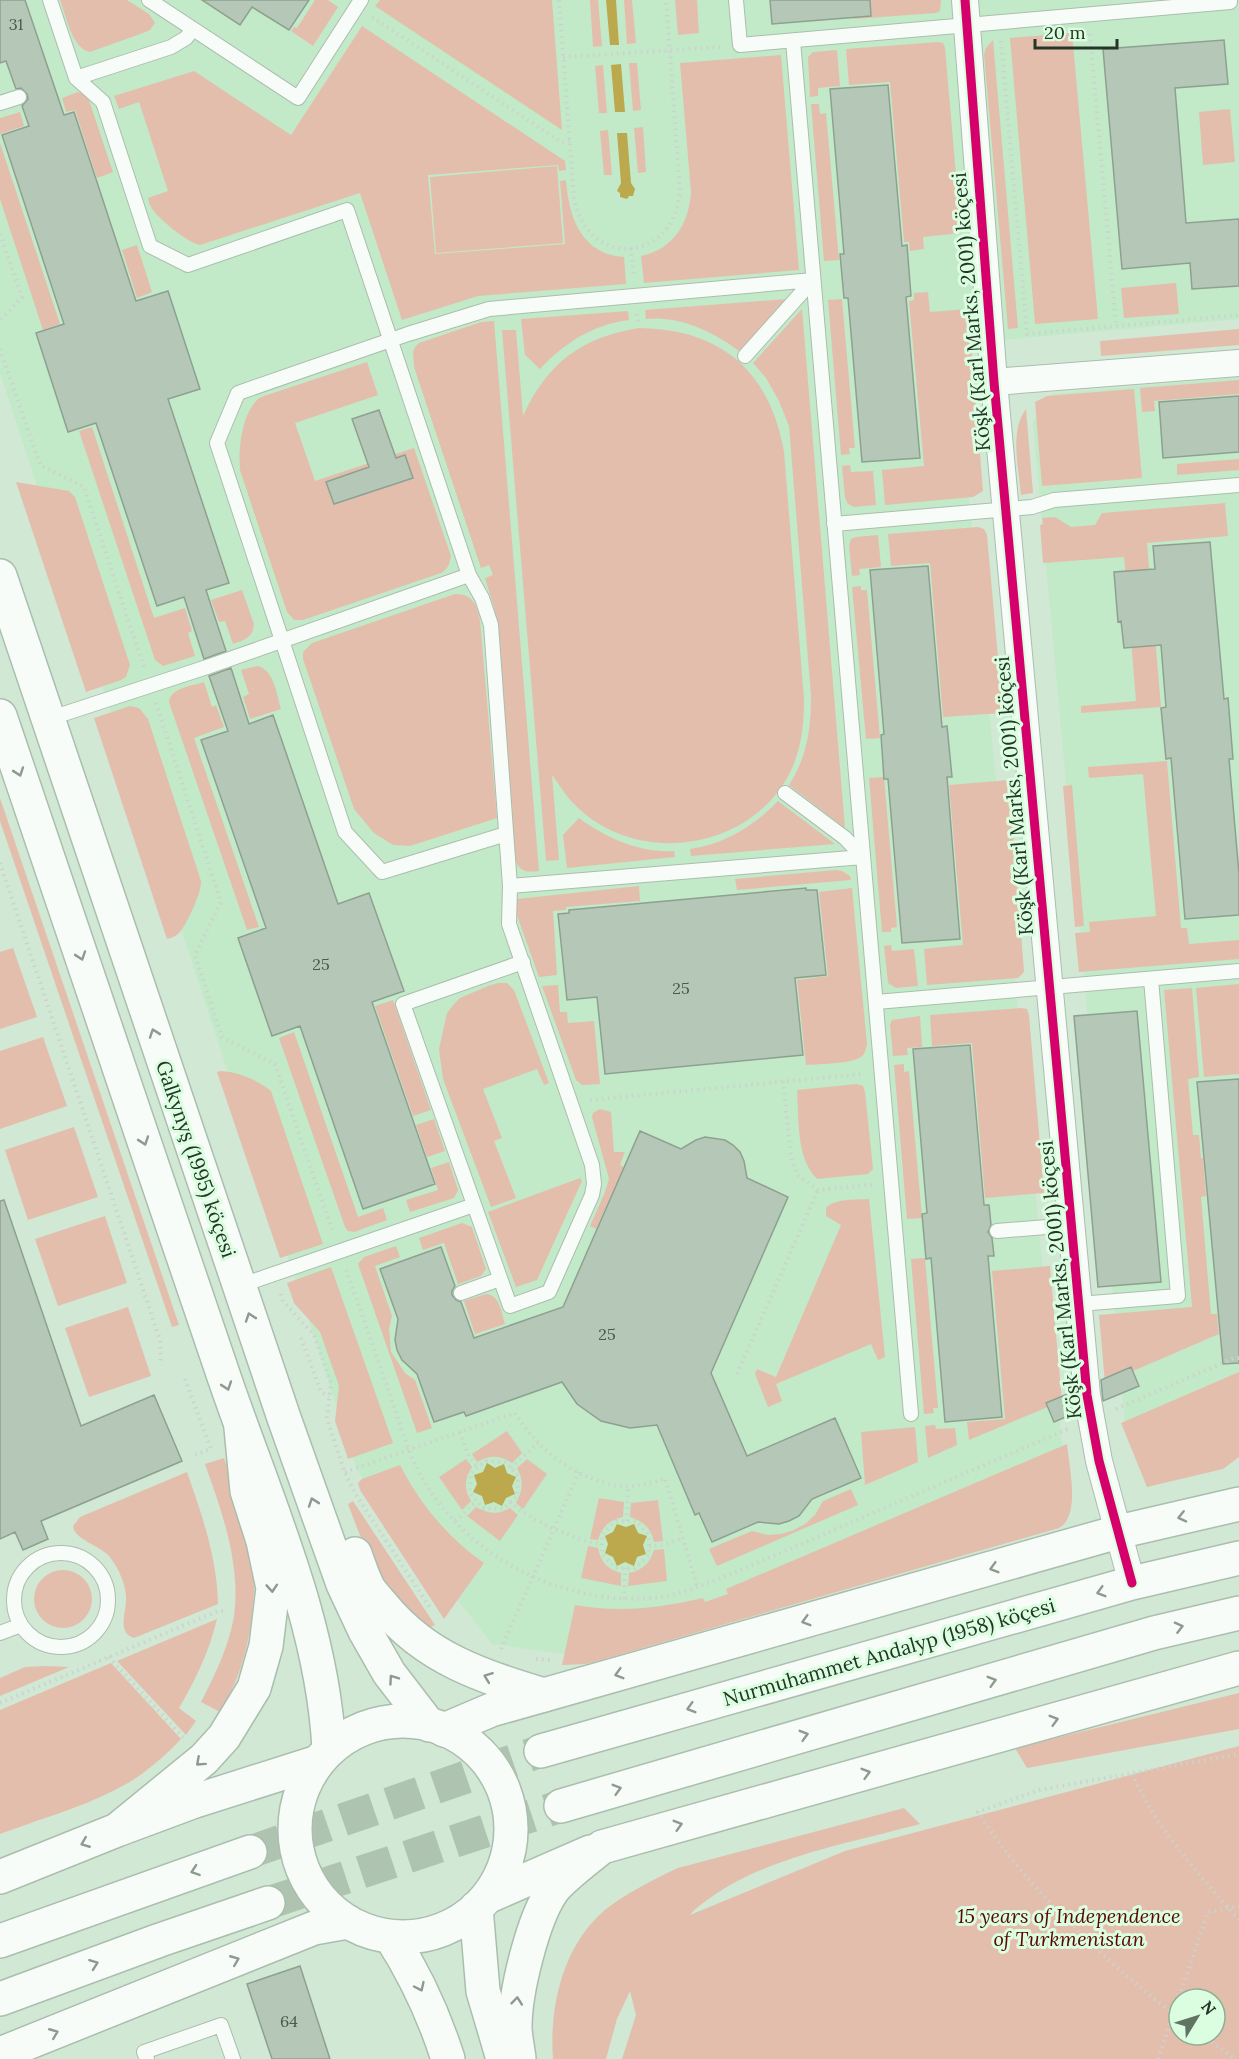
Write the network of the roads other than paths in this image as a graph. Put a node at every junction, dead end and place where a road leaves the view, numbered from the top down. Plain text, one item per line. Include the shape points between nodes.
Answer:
1 (50, 0) edge
2 (149, 0) edge
3 (736, 0) edge
4 (965, 0) edge
5 (1230, 0) edge
6 (359, 4) edge
7 (967, 26) junction
8 (193, 29) junction
9 (793, 41) junction
10 (76, 78) junction
11 (19, 97) dead end
12 (0, 103) edge
13 (813, 280) junction
14 (391, 341) junction
15 (745, 356) dead end
16 (1239, 363) edge
17 (994, 382) junction
18 (1239, 488) edge
19 (1006, 509) junction
20 (834, 524) junction
21 (470, 575) junction
22 (0, 576) edge
23 (282, 640) junction
24 (0, 716) edge
25 (48, 719) junction
26 (785, 793) dead end
27 (506, 834) junction
28 (863, 857) junction
29 (510, 886) junction
30 (523, 962) junction
31 (1239, 971) edge
32 (1151, 979) junction
33 (1050, 988) junction
34 (876, 1002) junction
35 (474, 1205) junction
36 (1071, 1225) junction
37 (997, 1231) dead end
38 (500, 1279) junction
39 (239, 1286) junction
40 (461, 1293) dead end
41 (1079, 1304) junction
42 (911, 1414) dead end
43 (284, 1418) junction
44 (241, 1428) junction
45 (1239, 1504) edge
46 (1118, 1532) junction
47 (1239, 1558) edge
48 (1132, 1583) junction
49 (1239, 1613) edge
50 (21, 1625) junction
51 (0, 1634) edge
52 (1239, 1668) edge
53 (544, 1695) junction
54 (436, 1727) junction
55 (541, 1751) tunnel mouth
56 (324, 1756) junction
57 (561, 1806) tunnel mouth
58 (117, 1830) junction
59 (602, 1847) junction
60 (250, 1852) tunnel mouth
61 (0, 1877) edge
62 (268, 1903) tunnel mouth
63 (482, 1903) junction
64 (348, 1922) junction
65 (392, 1937) junction
66 (0, 1941) edge
67 (0, 2000) edge
68 (0, 2054) edge
69 (147, 2059) edge
70 (233, 2059) edge
71 (448, 2059) edge
72 (503, 2059) edge
73 (519, 2059) edge

1 - 10 lane
2 - 8 lane
3 - 9 lane via 740,45
4 - 7 street, Köşk (Karl Marks, 2001) köçesi
5 - 7 lane
6 - 8 lane via 298,98
7 - 9 lane
7 - 17 street, Köşk (Karl Marks, 2001) köçesi
8 - 10 lane via 171,47
9 - 13 lane
10 - 14 lane via 103,102 150,246 188,265 347,210
11 - 12 lane
13 - 14 lane via 489,309
13 - 15 lane
13 - 20 lane
14 - 21 lane
14 - 23 lane via 238,393 217,443
16 - 17 street
17 - 19 street, Köşk (Karl Marks, 2001) köçesi
18 - 19 lane via 1054,500
19 - 20 lane
19 - 33 street, Köşk (Karl Marks, 2001) köçesi
20 - 28 lane
21 - 23 lane
21 - 27 lane via 491,625
22 - 25 main road, Galkynyş (1995) köçesi
23 - 25 lane
23 - 27 lane via 345,832 382,872
24 -> 44 main road
39 -> 25 main road, Galkynyş (1995) köçesi
26 - 28 lane via 845,838
27 - 29 lane
28 - 29 lane
28 - 34 lane
29 - 30 lane via 509,924
30 - 35 lane via 403,1004
30 - 38 lane via 594,1173 592,1195 549,1292 510,1306
31 - 32 lane
32 - 33 lane
32 - 41 lane via 1178,1296
33 - 34 lane
33 - 36 street, Köşk (Karl Marks, 2001) köçesi
34 - 42 lane
35 - 38 lane
35 - 39 lane
36 - 37 lane
36 - 41 street, Köşk (Karl Marks, 2001) köçesi
38 - 40 lane
43 -> 39 main road, Galkynyş (1995) köçesi
41 - 46 street, Köşk (Karl Marks, 2001) köçesi via 1091,1419
53 -> 43 main road via 446,1660 393,1617 369,1589 324,1466
54 -> 43 main road, Galkynyş (1995) köçesi via 389,1673 365,1631
44 - 56 main road via 295,1577 313,1643 327,1716
44 -> 58 main road via 247,1491 273,1588 266,1646 254,1688 224,1737 204,1759
45 -> 46 main road
46 - 48 street, Köşk (Karl Marks, 2001) köçesi
46 -> 53 main road
47 - 48 main road, Nurmuhammet Andalyp (1958) köçesi
48 -> 55 main road, Nurmuhammet Andalyp (1958) köçesi
57 -> 49 main road via 1154,1633
50 - 50 lane via 30,1637 44,1645 75,1646 89,1639 107,1614 109,1598 105,1583 86,1560 55,1553 40,1558 18,1580 14,1610
50 - 51 lane
59 -> 52 main road
53 - 54 main road
54 - 56 main road via 414,1722 383,1723 354,1733
54 - 63 main road via 482,1756 499,1781 509,1810 510,1841 503,1871
56 - 58 main road
56 - 64 main road via 306,1781 298,1802 296,1848 314,1891
58 -> 61 main road
59 - 63 main road
73 -> 59 main road via 515,2028 517,1995 542,1913 554,1890
60 -> 66 main road
67 -> 62 main road
63 - 65 main road via 437,1932
63 - 72 main road via 483,1991
64 - 65 main road
68 -> 64 main road via 314,1929
65 -> 71 main road via 436,2021
69 - 70 lane via 144,2052 222,2025

